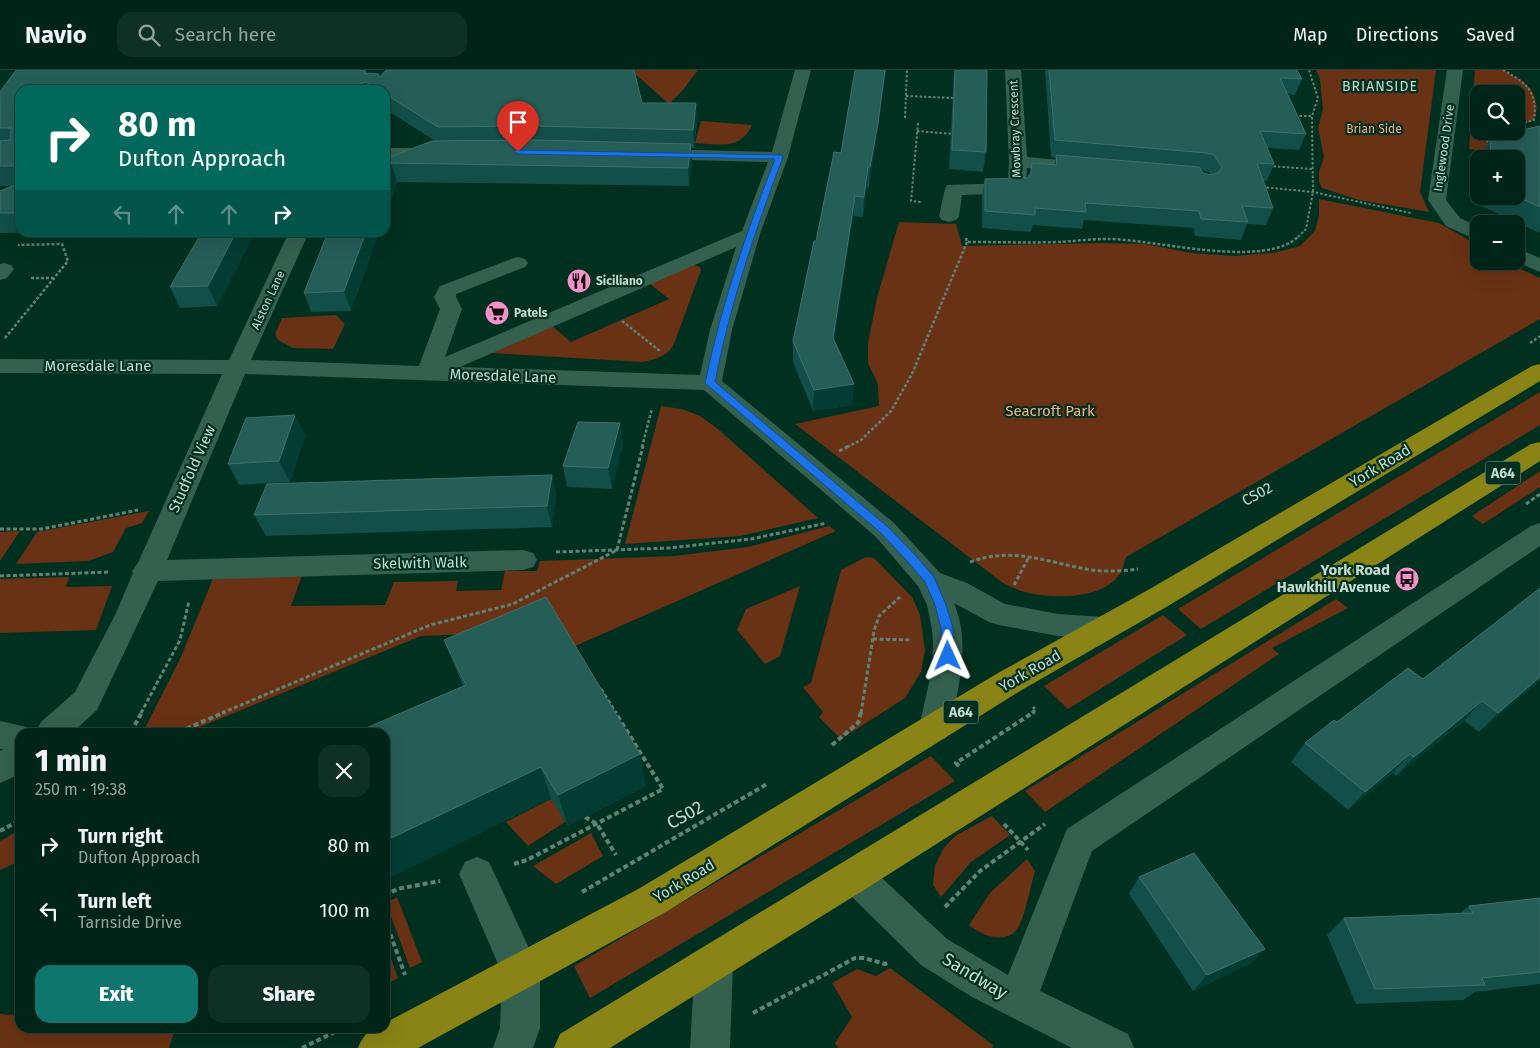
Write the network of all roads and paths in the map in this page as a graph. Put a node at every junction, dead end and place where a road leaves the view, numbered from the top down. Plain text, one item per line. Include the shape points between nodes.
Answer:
1 (803, 70) edge
2 (907, 70) edge
3 (1013, 70) edge
4 (1309, 70) edge
5 (1455, 70) edge
6 (1503, 70) edge
7 (906, 96) junction
8 (955, 98) edge
9 (1288, 116) edge
10 (1312, 116) junction
11 (905, 118) dead end
12 (1525, 122) edge
13 (918, 123) dead end
14 (917, 131) junction
15 (957, 134) edge
16 (390, 153) edge
17 (451, 153) edge
18 (634, 154) edge
19 (779, 157) junction
20 (1018, 162) junction
21 (1268, 166) edge
22 (1105, 169) edge
23 (1312, 169) junction
24 (1258, 187) edge
25 (1313, 192) junction
26 (950, 210) junction
27 (1453, 222) junction
28 (1470, 230) edge
29 (750, 234) junction
30 (297, 237) edge
31 (967, 242) junction
32 (10, 245) dead end
33 (1525, 258) edge
34 (518, 263) dead end
35 (1540, 266) edge
36 (594, 300) junction
37 (1540, 336) edge
38 (0, 344) edge
39 (1532, 359) edge
40 (0, 366) edge
41 (237, 367) junction
42 (428, 374) junction
43 (658, 381) junction
44 (710, 383) junction
45 (1540, 450) edge
46 (808, 466) junction
47 (177, 503) junction
48 (835, 521) dead end
49 (0, 529) edge
50 (1540, 533) edge
51 (1029, 557) junction
52 (523, 560) joint
53 (966, 564) dead end
54 (196, 569) junction
55 (1141, 569) dead end
56 (146, 571) junction
57 (0, 576) edge
58 (918, 586) junction
59 (1012, 589) dead end
60 (1104, 629) junction
61 (873, 639) junction
62 (915, 640) dead end
63 (601, 689) edge
64 (56, 728) edge
65 (133, 728) edge
66 (935, 728) junction
67 (0, 735) edge
68 (15, 737) edge
69 (826, 749) dead end
70 (15, 759) edge
71 (0, 769) edge
72 (772, 781) dead end
73 (585, 817) dead end
74 (15, 823) edge
75 (597, 824) junction
76 (0, 831) edge
77 (1019, 841) dead end
78 (1028, 850) dead end
79 (616, 856) dead end
80 (478, 874) junction
81 (854, 876) junction
82 (390, 894) edge
83 (578, 894) dead end
84 (390, 933) edge
85 (714, 963) junction
86 (521, 972) junction
87 (405, 974) dead end
88 (1017, 1001) junction
89 (333, 1033) edge
90 (302, 1048) edge
91 (378, 1048) edge
92 (514, 1048) edge
93 (574, 1048) edge
94 (710, 1048) edge
95 (1114, 1048) edge

1 - 19 street
2 - 7 path
3 - 20 street, Mowbray Crescent
4 - 10 path via 1318,98
5 - 27 street, Inglewood Drive via 1437,200
6 - 12 path via 1531,89 1535,98 1534,120
7 - 8 path
7 - 11 path
9 - 10 path
10 - 23 path
13 - 14 path
14 - 15 path
14 - 26 path via 910,201
16 - 17 street
18 - 19 street
19 - 29 street
20 - 22 street
20 - 26 street, Mowbray Crescent via 1017,189 954,189
21 - 23 path
23 - 25 path
24 - 25 path
25 - 27 path
25 - 31 path via 1310,216 1302,234 1295,240 1253,251 1197,250 1108,238 1056,242
26 - 31 path
27 - 28 street, Inglewood Drive
29 - 36 street
29 - 44 street via 721,330
30 - 41 street, Alston Lane
31 - 46 path via 912,374 891,411 860,440
32 - 38 path via 62,244 68,261
33 - 35 street
34 - 42 street via 447,290 445,297 451,309
36 - 42 street
36 - 43 path via 671,360 662,364
37 - 39 path
39 - 60 highway, York Road / A64
40 - 41 street, Moresdale Lane
41 - 42 street, Moresdale Lane
41 - 47 street, Studfold View
42 - 43 street, Moresdale Lane
43 - 44 street, Moresdale Lane
44 - 46 street
45 - 81 highway, A64
46 - 58 street via 885,530
47 - 49 path via 42,528
47 - 56 street, Studfold View
48 - 52 path via 751,539 668,548 539,553
50 - 88 street via 1079,840
51 - 53 path via 1000,553
51 - 55 path via 1089,570
51 - 59 path
52 - 54 street, Skelwith Walk
54 - 56 street, Skelwith Walk
54 - 65 path via 180,640
56 - 57 path
56 - 64 street, Studfold View via 129,615 86,701
58 - 60 street via 958,591 999,614
58 - 61 path via 879,616
58 - 66 street via 940,605 947,628 947,670
60 - 66 highway, York Road / A64
61 - 62 path
61 - 69 path via 858,723
63 - 75 path via 663,789
66 - 86 highway, York Road / A64 via 653,900
67 - 68 street
70 - 71 street
72 - 83 path, CS02
73 - 75 path
74 - 76 path
75 - 79 path
75 - 80 path via 527,860
77 - 78 path
80 - 82 path
80 - 86 street
81 - 85 highway, A64
81 - 88 street, Sandway via 934,952
84 - 87 path
85 - 93 highway, A64
85 - 94 street
86 - 91 highway, York Road / A64
86 - 92 street via 520,1028
88 - 95 street, Sandway
89 - 90 path

